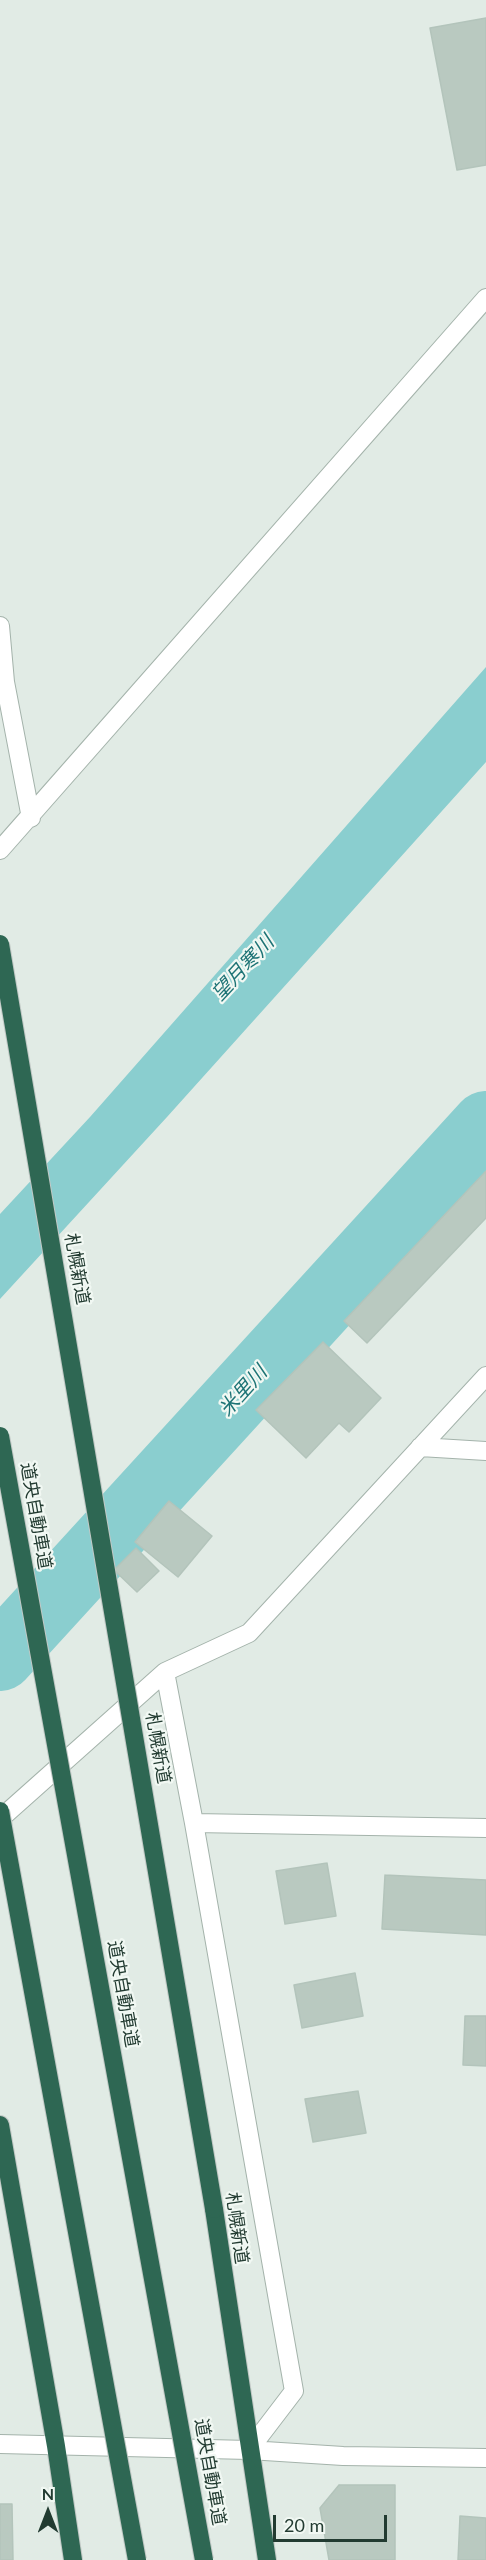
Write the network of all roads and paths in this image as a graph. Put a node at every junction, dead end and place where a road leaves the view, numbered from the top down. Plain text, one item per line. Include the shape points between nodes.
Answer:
1 (486, 298) edge
2 (0, 626) edge
3 (31, 818) junction
4 (0, 850) edge
5 (0, 944) edge
6 (486, 1376) edge
7 (0, 1436) edge
8 (420, 1448) junction
9 (486, 1450) edge
10 (165, 1672) junction
11 (0, 1811) edge
12 (0, 1819) edge
13 (194, 1823) junction
14 (486, 1828) edge
15 (0, 2126) edge
16 (0, 2444) edge
17 (56, 2446) junction
18 (249, 2450) junction
19 (486, 2458) edge
20 (74, 2560) edge
21 (136, 2560) edge
22 (204, 2560) edge
23 (267, 2560) edge

1 - 3 street
2 - 3 street via 5,682
3 - 4 street
5 - 18 highway, 札幌新道, bridge via 214,2209
6 - 8 street
7 - 22 highway, 道央自動車道, bridge
8 - 9 street
8 - 10 street via 249,1633
10 - 12 street
10 - 13 street
11 - 21 highway, bridge
13 - 14 street
13 - 18 street via 294,2391
15 - 17 highway
16 - 17 street
17 - 18 street
17 - 20 highway
18 - 19 street
18 - 23 highway, 札幌新道

